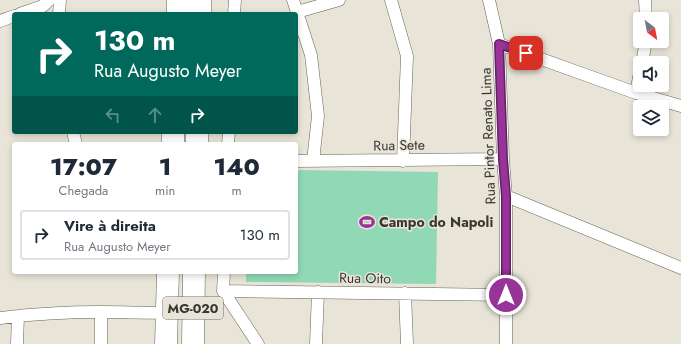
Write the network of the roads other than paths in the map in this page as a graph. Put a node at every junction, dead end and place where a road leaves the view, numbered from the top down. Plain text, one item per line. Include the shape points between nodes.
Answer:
1 (49, 0) edge
2 (60, 0) edge
3 (178, 0) edge
4 (200, 0) edge
5 (235, 0) edge
6 (293, 0) edge
7 (339, 0) edge
8 (391, 0) edge
9 (489, 0) edge
10 (645, 0) edge
11 (26, 12) edge
12 (59, 12) edge
13 (178, 12) edge
14 (200, 12) edge
15 (234, 12) edge
16 (297, 12) joint
17 (646, 12) edge
18 (298, 15) edge
19 (12, 17) edge
20 (0, 21) edge
21 (499, 44) junction
22 (636, 93) joint
23 (681, 106) edge
24 (503, 159) junction
25 (298, 161) edge
26 (313, 161) junction
27 (403, 161) junction
28 (506, 196) junction
29 (681, 268) edge
30 (168, 274) edge
31 (194, 274) edge
32 (224, 274) edge
33 (223, 291) junction
34 (318, 292) junction
35 (405, 293) junction
36 (506, 295) junction
37 (101, 312) junction
38 (193, 312) junction
39 (167, 314) junction
40 (18, 316) junction
41 (0, 318) edge
42 (17, 344) edge
43 (101, 344) edge
44 (166, 344) edge
45 (193, 344) edge
46 (258, 344) edge
47 (316, 344) edge
48 (407, 344) edge
49 (506, 344) edge

1 - 11 street via 43,6
2 - 12 street
3 - 13 highway
4 - 14 highway
5 - 15 street
6 - 16 street
7 - 16 street
8 - 27 street via 407,56
9 - 21 street, Rua Pintor Renato Lima
10 - 17 street
18 - 26 street via 311,55 318,116
19 - 20 street
21 - 22 street
21 - 24 street, Rua Pintor Renato Lima
22 - 23 street
24 - 27 street, Rua Sete
24 - 28 street, Rua Pintor Renato Lima
25 - 26 street, Rua Sete
26 - 27 street, Rua Sete
28 - 29 street
28 - 36 street, Rua Pintor Renato Lima
30 - 39 highway, MG-020
31 - 38 highway, MG-020
32 - 33 street
33 - 34 street, Rua Oito
33 - 46 street
34 - 35 street, Rua Oito
34 - 47 street
35 - 36 street, Rua Oito
35 - 48 street
36 - 49 street, Rua Pintor Renato Lima
37 - 39 street
37 - 40 street
37 - 43 street
38 - 39 street
38 - 45 highway, MG-020
39 - 44 highway, MG-020
40 - 41 street
40 - 42 street

